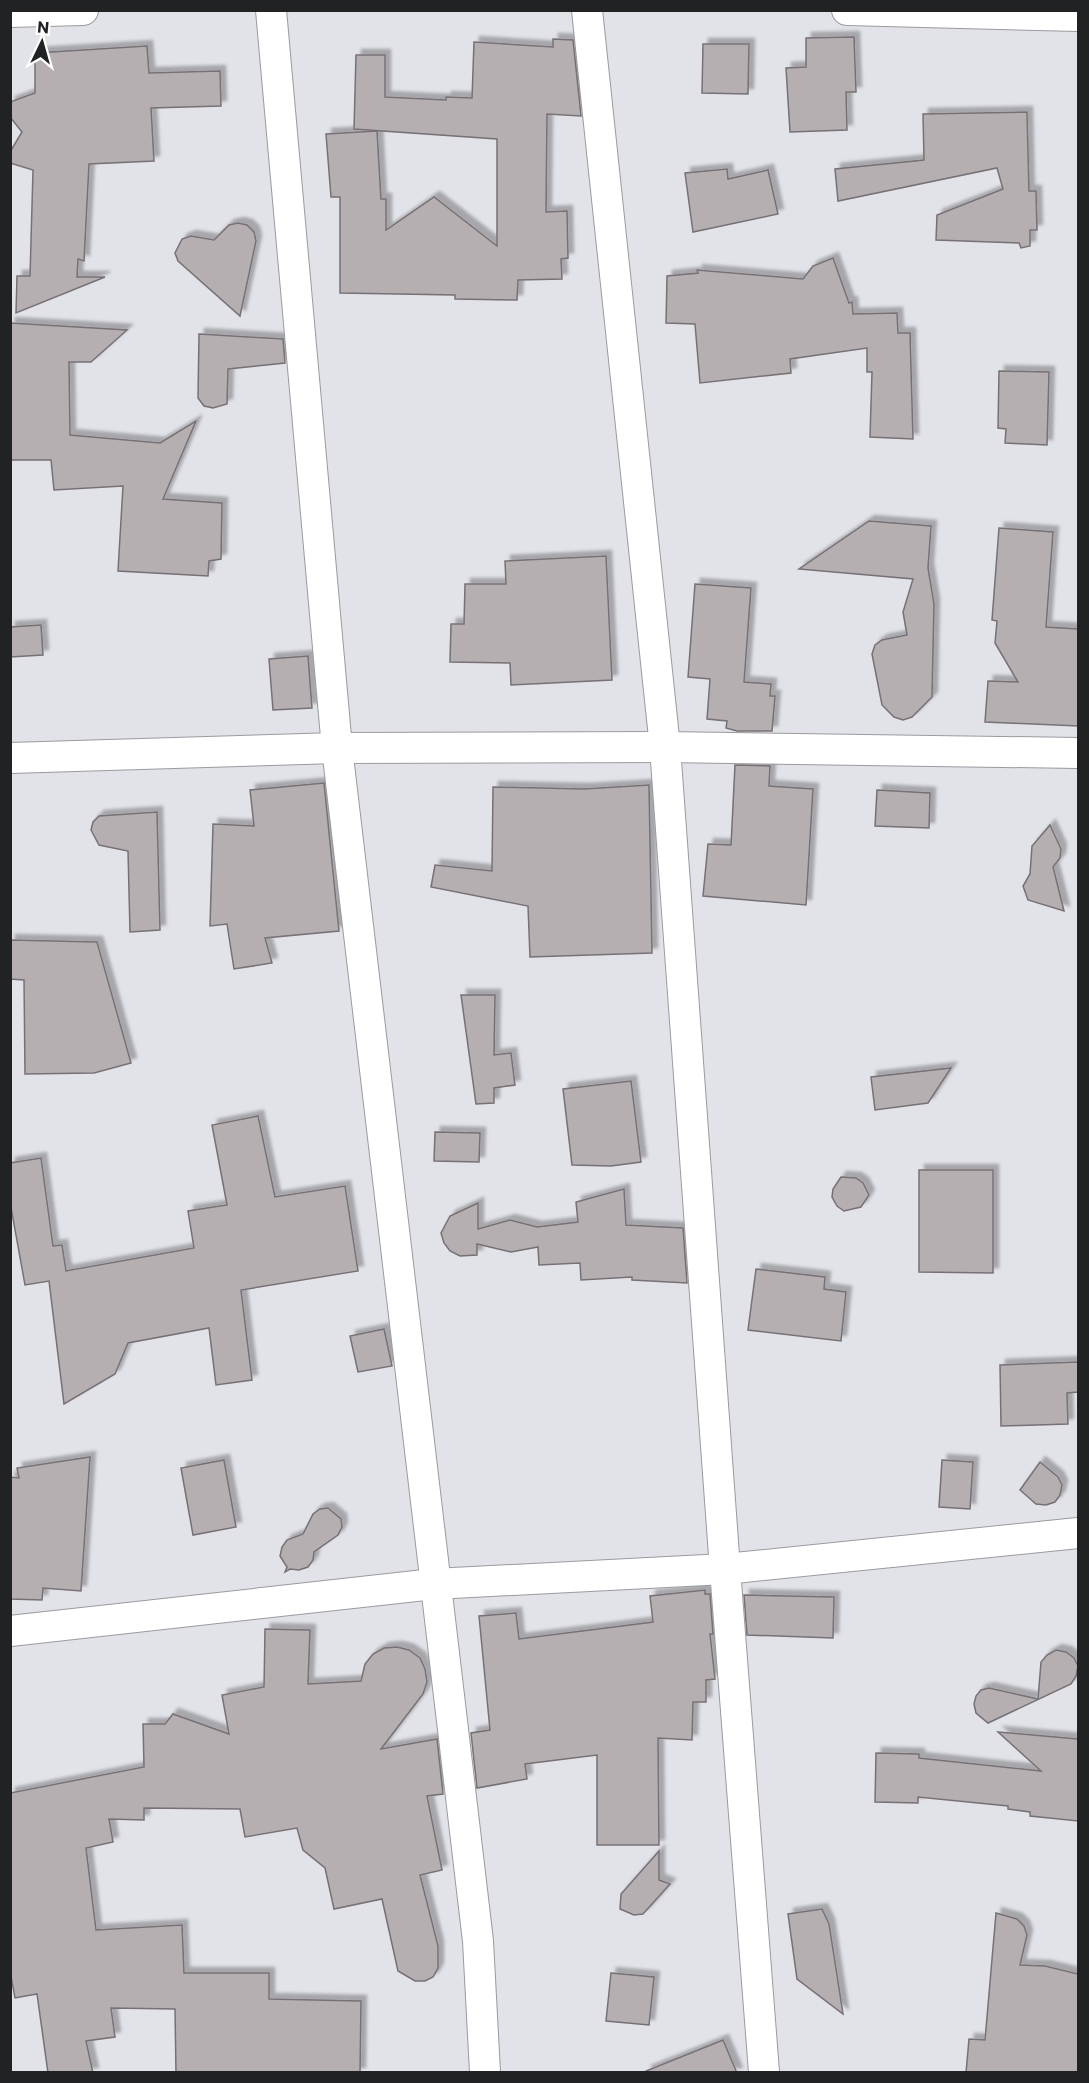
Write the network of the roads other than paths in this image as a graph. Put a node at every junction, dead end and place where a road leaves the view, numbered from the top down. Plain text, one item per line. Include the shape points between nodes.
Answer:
1 (83, 10) edge
2 (271, 10) edge
3 (587, 10) edge
4 (847, 10) edge
5 (10, 12) edge
6 (1078, 16) edge
7 (665, 747) junction
8 (337, 748) junction
9 (1078, 753) edge
10 (10, 758) edge
11 (1078, 1533) edge
12 (724, 1569) junction
13 (434, 1584) junction
14 (10, 1631) edge
15 (485, 2073) edge
16 (764, 2073) edge

1 - 5 street
2 - 8 street
3 - 7 street
4 - 6 street
7 - 8 street
7 - 9 street
7 - 12 street
8 - 10 street
8 - 13 street
11 - 12 street
12 - 13 street
12 - 16 street
13 - 14 street
13 - 15 street via 478,1941

